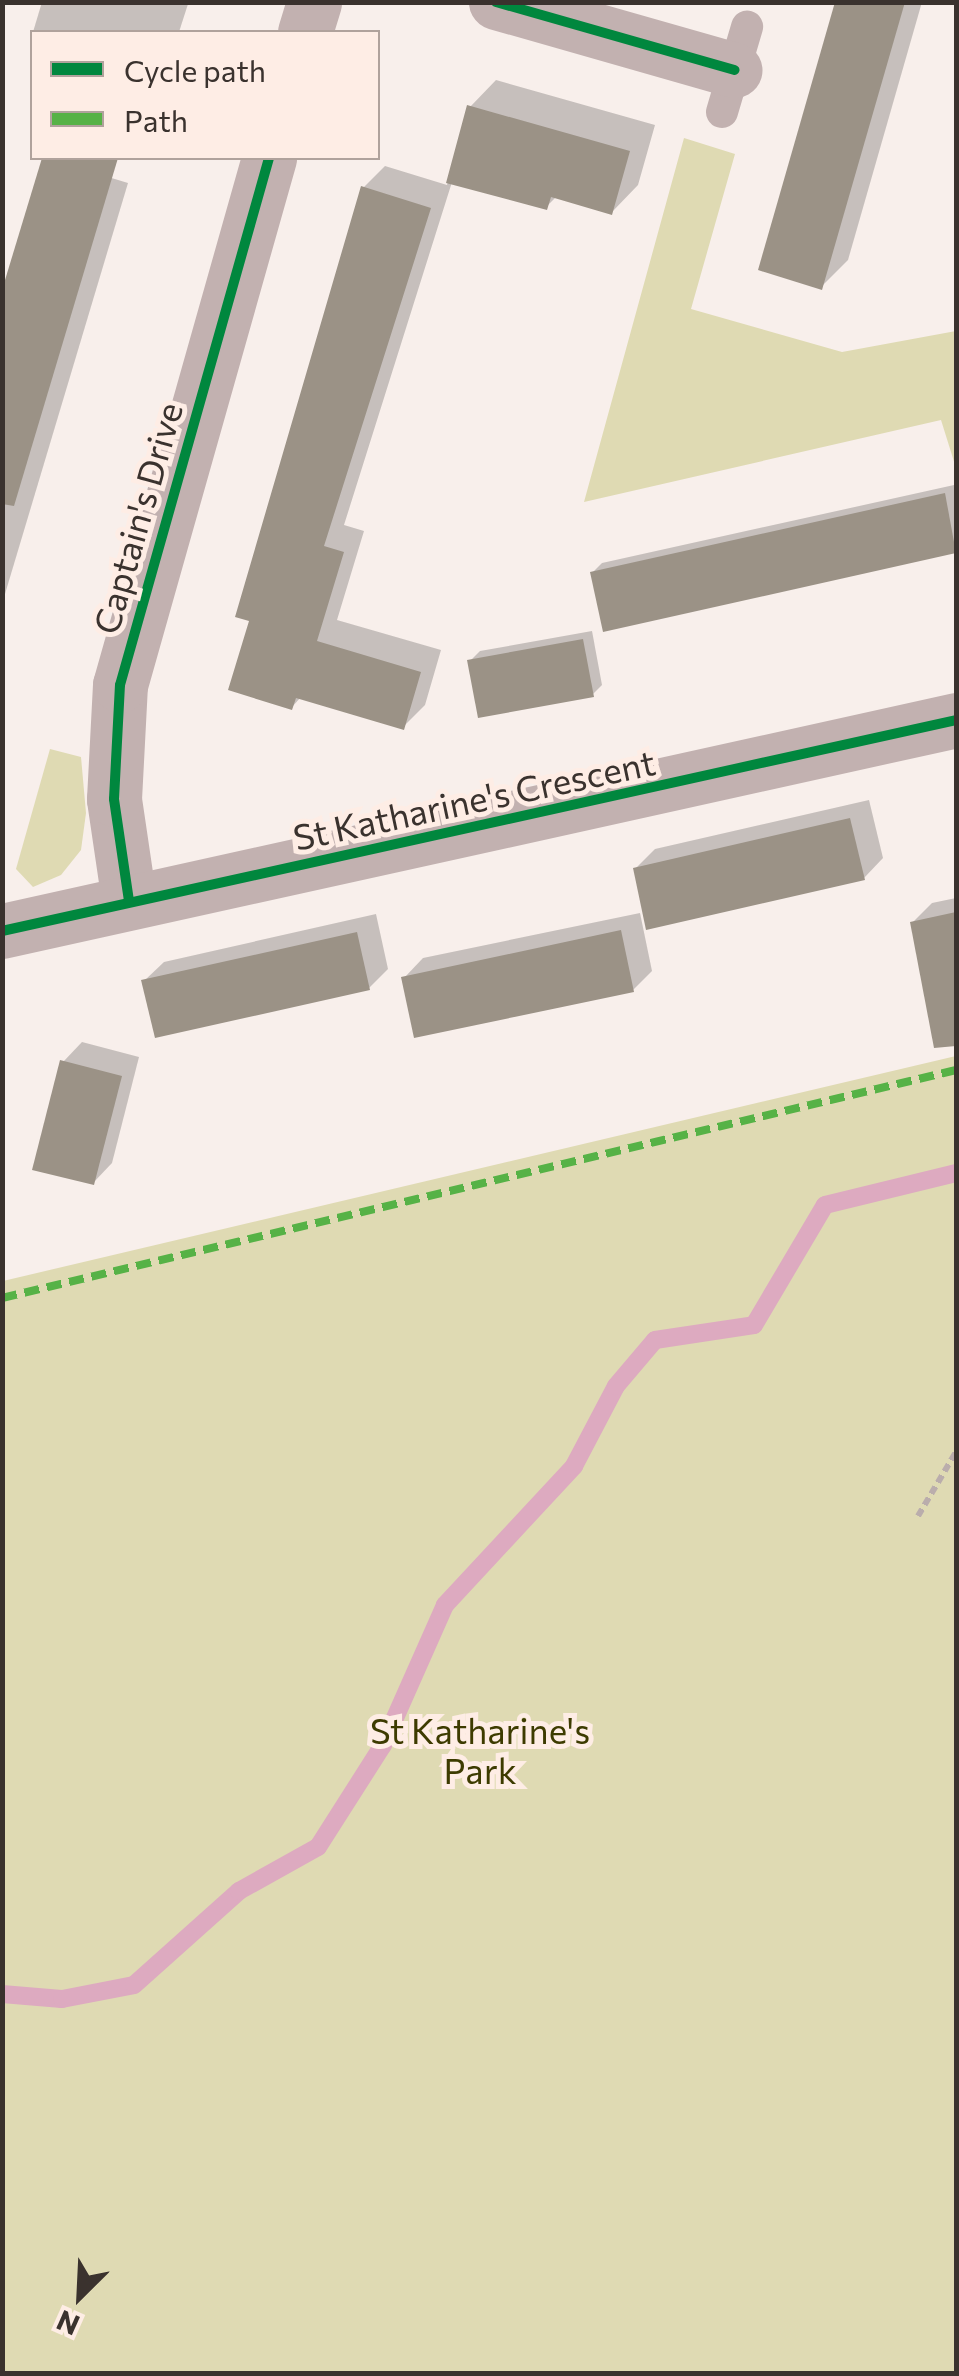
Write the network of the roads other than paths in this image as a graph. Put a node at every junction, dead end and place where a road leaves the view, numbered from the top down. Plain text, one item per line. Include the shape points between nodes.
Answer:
1 (314, 2) edge
2 (496, 2) edge
3 (306, 30) edge
4 (734, 70) dead end
5 (267, 160) edge
6 (956, 720) edge
7 (129, 901) junction
8 (2, 932) edge

1 - 3 street
2 - 4 street
5 - 7 street, Captain's Drive via 120,685 114,799
6 - 7 street, St Katharine's Crescent
7 - 8 street, St Katharine's Crescent

